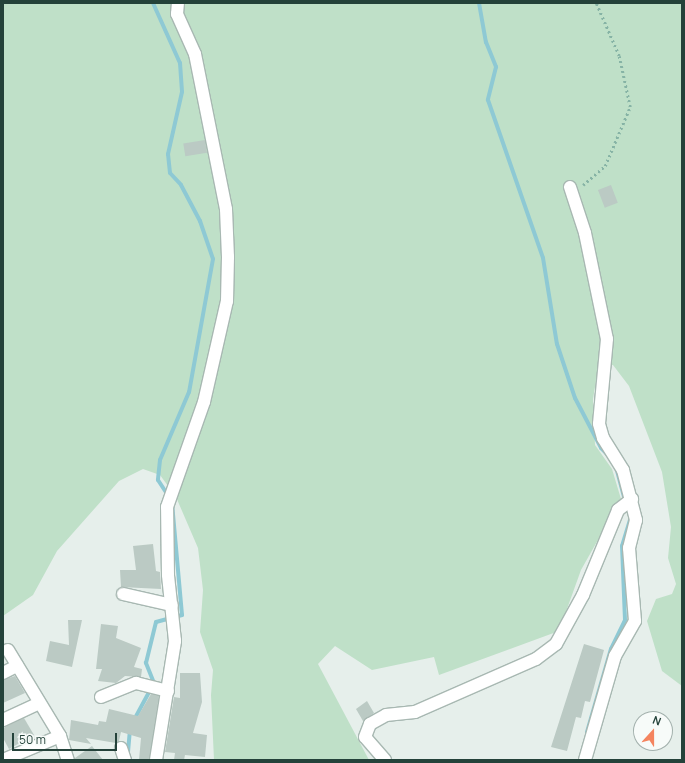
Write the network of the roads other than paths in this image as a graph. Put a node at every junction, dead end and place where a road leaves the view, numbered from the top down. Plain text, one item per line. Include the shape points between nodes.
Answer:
1 (178, 3) edge
2 (570, 189) road end
3 (626, 504) junction
4 (122, 594) dead end
5 (172, 605) junction
6 (8, 650) dead end
7 (17, 666) junction
8 (3, 673) edge
9 (168, 691) junction
10 (101, 697) dead end
11 (38, 703) junction
12 (3, 720) edge
13 (60, 736) junction
14 (3, 760) edge
15 (68, 760) edge
16 (156, 760) edge
17 (385, 760) edge
18 (585, 760) edge

1 - 5 street via 176,14 195,54 226,209 228,257 227,301 204,402 167,507 167,568
2 - 3 street via 585,234 607,339 599,424 603,438 623,470
3 - 17 street via 583,595 556,644 536,659 415,712 386,715 370,724 365,737
3 - 18 street via 636,520 629,548 635,621 615,656
4 - 5 street
5 - 9 street via 175,641
6 - 7 street
7 - 8 street
7 - 11 street
9 - 10 street via 136,683
9 - 16 street
11 - 12 street
11 - 13 street
13 - 14 street
13 - 15 street

